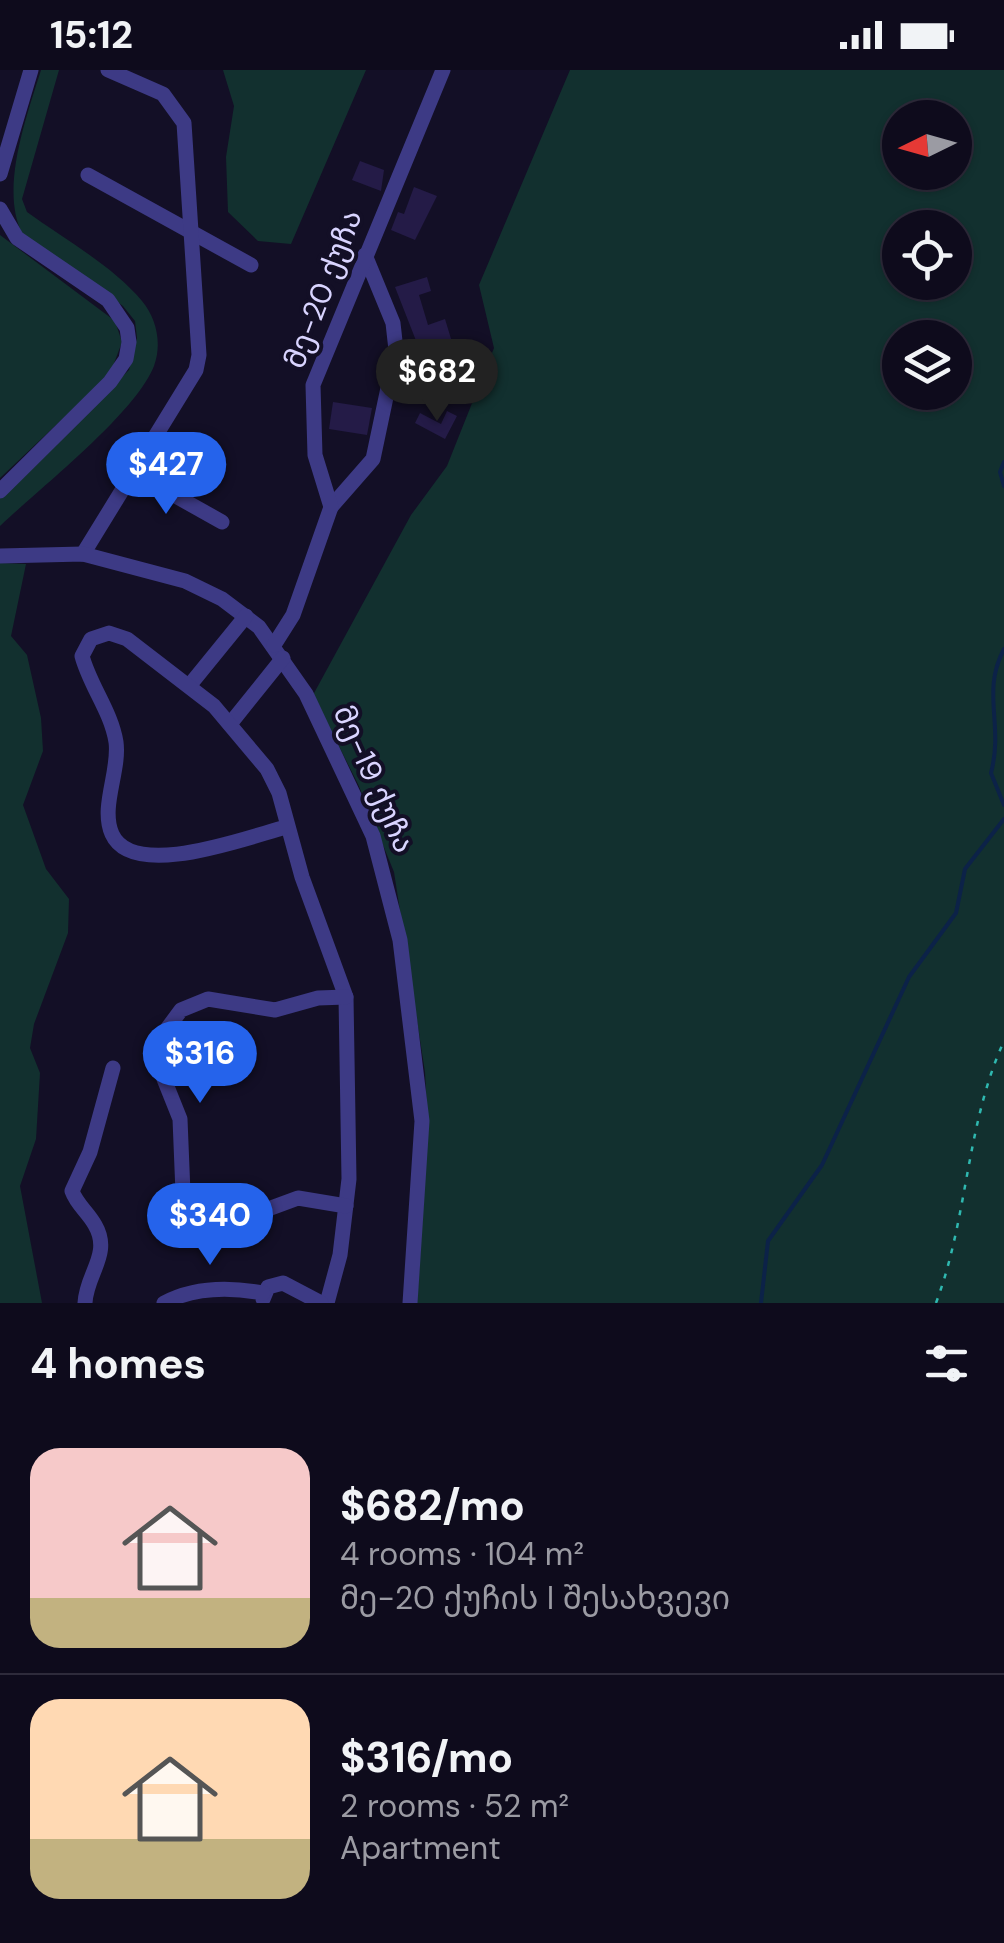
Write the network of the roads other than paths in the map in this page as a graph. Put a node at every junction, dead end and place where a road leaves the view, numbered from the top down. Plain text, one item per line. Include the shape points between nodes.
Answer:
1 (32, 70) edge
2 (108, 70) edge
3 (444, 70) edge
4 (0, 174) edge
5 (88, 175) dead end
6 (0, 209) edge
7 (192, 232) junction
8 (365, 255) junction
9 (251, 264) dead end
10 (134, 472) junction
11 (0, 491) edge
12 (331, 507) junction
13 (222, 522) dead end
14 (83, 554) junction
15 (0, 556) edge
16 (246, 616) junction
17 (278, 652) junction
18 (189, 686) junction
19 (230, 724) junction
20 (286, 827) junction
21 (346, 998) junction
22 (113, 1068) dead end
23 (346, 1206) junction
24 (263, 1298) edge
25 (85, 1303) edge
26 (164, 1303) edge
27 (324, 1303) edge
28 (410, 1303) edge

1 - 4 street
2 - 7 street via 163,94 178,110
3 - 8 street, მე-20 ქუჩა
5 - 7 street
6 - 11 street via 18,238 108,300 128,328 129,342 110,382
7 - 9 street
7 - 10 street via 200,334 196,370
8 - 12 street, მე-20 ქუჩა via 313,385 314,455
8 - 12 street via 393,323 396,350 373,459
10 - 13 street
10 - 14 street
12 - 17 street
14 - 15 street, მე-19 ქუჩა
14 - 16 street, მე-19 ქუჩა via 184,581
16 - 17 street, მე-19 ქუჩა
16 - 18 street
17 - 19 street
17 - 28 street, მე-19 ქუჩა via 336,753 388,880 422,1120
18 - 19 street
18 - 20 street via 109,632 92,639 82,656 116,741 112,835 126,850 152,859
19 - 20 street via 267,769
20 - 21 street
21 - 23 street
21 - 23 street via 275,1010 208,999 180,1010 156,1059 180,1119 182,1193 197,1215 226,1225 298,1198
22 - 25 street via 72,1191 103,1246
23 - 27 street
24 - 26 street via 236,1288
24 - 27 street via 283,1282

